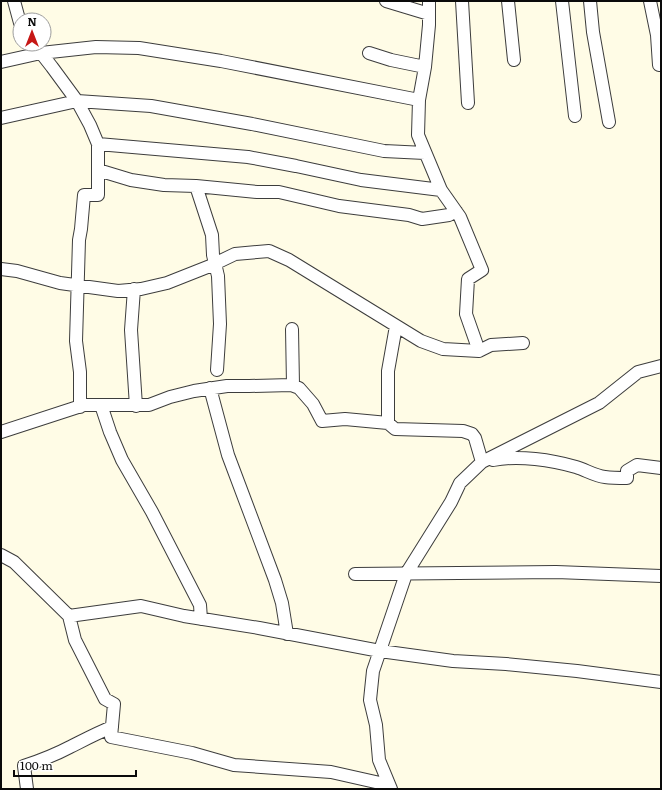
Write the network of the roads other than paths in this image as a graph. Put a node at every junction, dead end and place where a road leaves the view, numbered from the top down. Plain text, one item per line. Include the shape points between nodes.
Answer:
1 (14, 1) edge
2 (386, 1) edge
3 (428, 1) edge
4 (462, 1) edge
5 (508, 1) edge
6 (562, 1) edge
7 (590, 1) edge
8 (650, 1) edge
9 (17, 12) edge
10 (429, 14) junction
11 (52, 48) edge
12 (27, 52) edge
13 (40, 52) edge
14 (369, 53) dead end
15 (514, 60) dead end
16 (1, 62) edge
17 (659, 65) dead end
18 (425, 67) junction
19 (419, 100) junction
20 (77, 101) junction
21 (468, 103) dead end
22 (575, 116) dead end
23 (1, 118) edge
24 (609, 122) dead end
25 (98, 144) junction
26 (425, 153) junction
27 (98, 170) junction
28 (196, 186) junction
29 (441, 190) junction
30 (456, 211) junction
31 (215, 263) junction
32 (1, 269) edge
33 (78, 286) junction
34 (134, 289) junction
35 (396, 326) junction
36 (292, 329) dead end
37 (523, 343) dead end
38 (479, 351) junction
39 (661, 366) edge
40 (217, 370) dead end
41 (293, 386) junction
42 (210, 388) junction
43 (102, 405) junction
44 (136, 406) junction
45 (80, 407) junction
46 (388, 423) junction
47 (1, 432) edge
48 (482, 462) junction
49 (661, 468) edge
50 (1, 555) edge
51 (355, 574) dead end
52 (406, 574) junction
53 (661, 576) edge
54 (69, 616) junction
55 (201, 619) junction
56 (287, 634) junction
57 (380, 651) junction
58 (661, 682) edge
59 (112, 727) junction
60 (390, 787) edge
61 (27, 789) edge

1 - 9 street
2 - 10 street
3 - 10 street
4 - 21 street
5 - 15 street
6 - 22 street
7 - 24 street
8 - 17 street via 657,35
10 - 18 street
11 - 19 street via 139,48 221,61
12 - 16 street
13 - 20 street
14 - 18 street
18 - 19 street
19 - 26 street via 418,135
20 - 23 street
20 - 25 street
20 - 26 street via 151,106 384,151
25 - 27 street
25 - 29 street via 248,157 361,180
26 - 29 street
27 - 28 street via 131,180
27 - 33 street via 98,195 84,195 78,240
28 - 30 street via 280,192 339,206 422,219 449,215
28 - 31 street via 212,235
29 - 30 street
30 - 38 street via 482,270 468,279 466,314
31 - 34 street via 167,283
31 - 35 street via 235,254 270,251
31 - 40 street via 220,300
32 - 33 street
33 - 34 street via 118,291
33 - 45 street via 76,341 80,372
34 - 44 street via 131,330
35 - 38 street via 421,341 444,349
35 - 46 street via 388,372
36 - 41 street
37 - 38 street via 491,345
39 - 48 street via 638,372 598,403
41 - 42 street via 291,384
41 - 46 street via 299,388 313,404 322,421 345,419
42 - 44 street via 170,397 150,405
42 - 56 street via 228,456 276,580
43 - 44 street
43 - 45 street
43 - 55 street via 122,460 200,605
45 - 47 street
46 - 48 street via 395,429 463,431 472,434 476,438
48 - 49 street via 500,458 548,461 604,477 627,478 627,470 637,466
48 - 52 street via 460,483 447,509
50 - 54 street via 14,562
51 - 52 street
52 - 53 street via 556,572
52 - 57 street
54 - 55 street via 141,606
54 - 59 street via 75,640 105,700 114,704
55 - 56 street
56 - 57 street
57 - 58 street
57 - 60 street via 373,671 370,700 376,725 379,760
59 - 60 street via 111,737 192,753 234,765 331,772
59 - 61 street via 48,758 24,766

